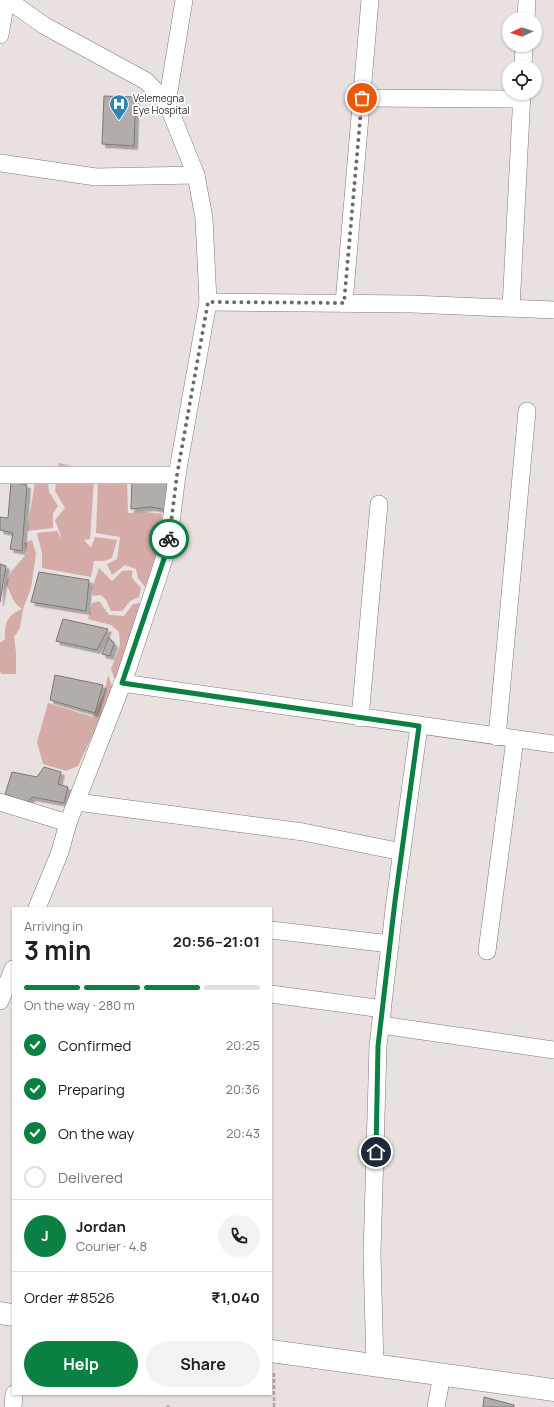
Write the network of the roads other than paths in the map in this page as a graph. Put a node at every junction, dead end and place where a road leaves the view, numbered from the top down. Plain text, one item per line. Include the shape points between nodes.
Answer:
1 (7, 0) edge
2 (184, 0) edge
3 (370, 0) edge
4 (527, 0) edge
5 (526, 12) edge
6 (0, 35) edge
7 (502, 96) edge
8 (362, 98) junction
9 (522, 100) edge
10 (167, 103) junction
11 (0, 163) edge
12 (196, 175) junction
13 (208, 302) junction
14 (344, 303) junction
15 (511, 308) junction
16 (554, 310) edge
17 (527, 411) dead end
18 (0, 475) edge
19 (177, 475) junction
20 (379, 504) dead end
21 (122, 683) junction
22 (360, 718) junction
23 (419, 726) junction
24 (497, 736) junction
25 (515, 739) junction
26 (554, 744) edge
27 (0, 802) edge
28 (77, 802) junction
29 (68, 823) junction
30 (402, 852) junction
31 (37, 907) edge
32 (272, 930) edge
33 (390, 944) junction
34 (486, 951) dead end
35 (12, 971) edge
36 (272, 994) edge
37 (0, 1001) edge
38 (382, 1017) junction
39 (554, 1050) edge
40 (0, 1313) edge
41 (12, 1315) edge
42 (273, 1352) edge
43 (375, 1366) junction
44 (442, 1375) junction
45 (554, 1390) edge
46 (14, 1395) edge
47 (13, 1407) edge
48 (436, 1407) edge

1 - 6 street
1 - 10 street via 45,26 146,81
2 - 10 street
3 - 8 street
4 - 5 street
7 - 8 street
8 - 14 street
9 - 15 street
10 - 12 street
11 - 12 street via 96,177
12 - 13 street via 204,218
13 - 14 street
13 - 19 street
14 - 15 street
15 - 16 street
17 - 24 street
18 - 19 street
19 - 21 street via 168,547
20 - 22 street
21 - 22 street
21 - 28 street
22 - 23 street
23 - 24 street
23 - 30 street
24 - 25 street
25 - 26 street
25 - 34 street
27 - 29 street
28 - 29 street
28 - 30 street via 303,832
29 - 31 street via 60,852
30 - 33 street
32 - 33 street
33 - 38 street
35 - 37 street
36 - 38 street
38 - 39 street
38 - 43 street via 378,1046 372,1255
40 - 41 street
42 - 43 street
43 - 44 street
44 - 45 street
44 - 48 street
46 - 47 street

